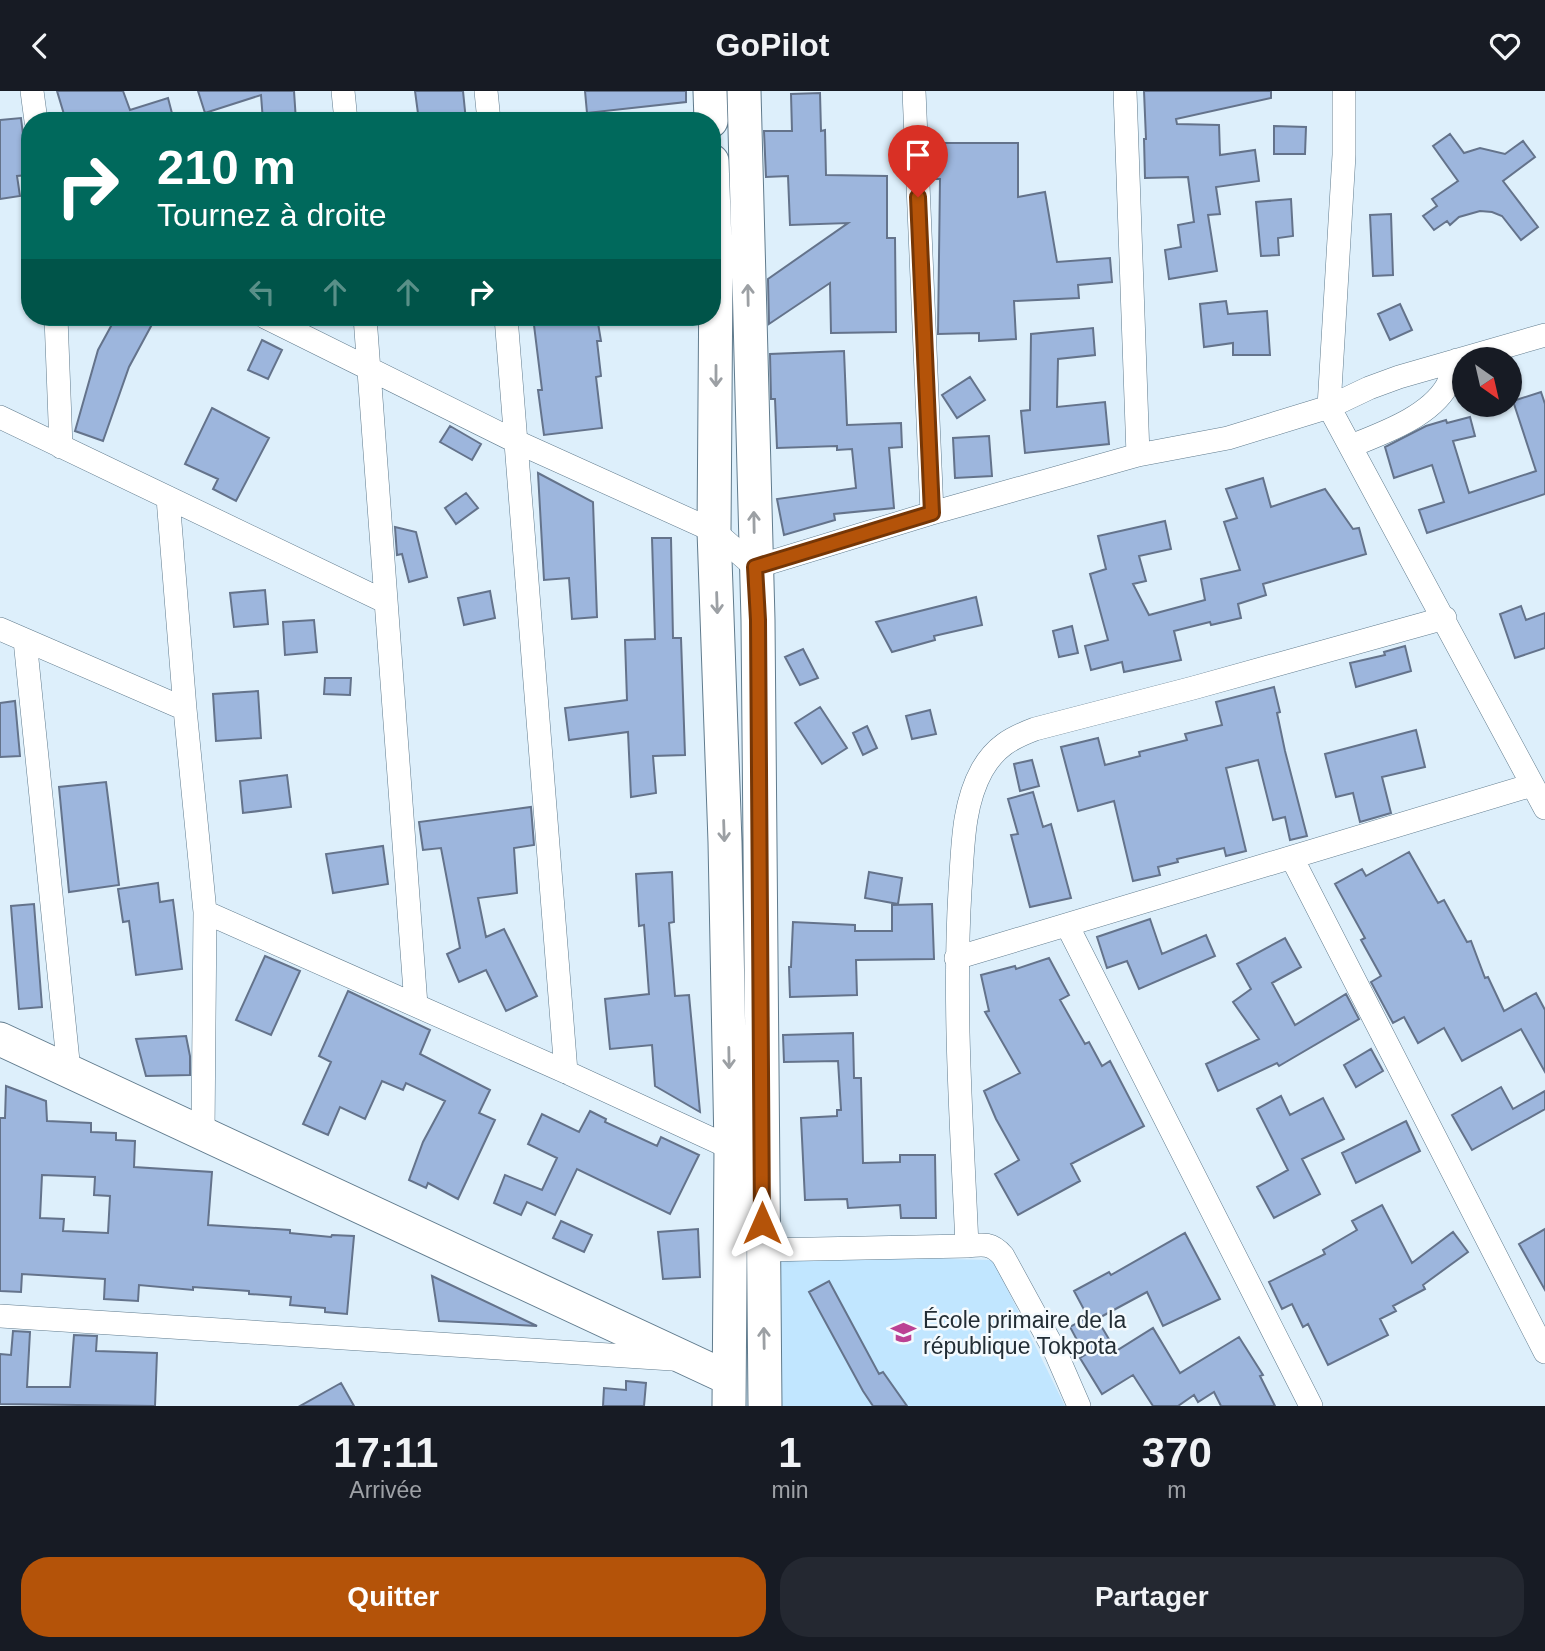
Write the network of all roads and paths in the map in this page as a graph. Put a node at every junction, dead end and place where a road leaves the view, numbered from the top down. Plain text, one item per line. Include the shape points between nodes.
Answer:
1 (32, 91) edge
2 (343, 91) edge
3 (486, 91) edge
4 (709, 91) edge
5 (744, 91) edge
6 (914, 91) edge
7 (1125, 91) edge
8 (1344, 91) edge
9 (35, 112) edge
10 (345, 112) edge
11 (488, 112) edge
12 (710, 112) edge
13 (56, 326) edge
14 (284, 326) edge
15 (366, 326) edge
16 (507, 326) edge
17 (716, 326) edge
18 (1545, 335) edge
19 (1503, 347) edge
20 (1452, 362) edge
21 (370, 367) junction
22 (1452, 372) edge
23 (1329, 407) junction
24 (0, 417) edge
25 (517, 442) junction
26 (1350, 446) junction
27 (61, 447) junction
28 (1138, 455) junction
29 (168, 498) junction
30 (932, 513) junction
31 (715, 531) junction
32 (755, 567) junction
33 (386, 602) junction
34 (1445, 618) junction
35 (0, 629) edge
36 (25, 640) junction
37 (185, 709) junction
38 (1532, 785) junction
39 (1545, 808) edge
40 (1292, 858) junction
41 (205, 912) junction
42 (1067, 925) junction
43 (956, 958) junction
44 (416, 1005) junction
45 (0, 1038) edge
46 (69, 1071) junction
47 (566, 1072) junction
48 (203, 1133) junction
49 (731, 1148) junction
50 (967, 1246) junction
51 (763, 1250) junction
52 (0, 1316) edge
53 (1545, 1352) edge
54 (689, 1360) junction
55 (728, 1392) edge
56 (765, 1406) edge
57 (1079, 1406) edge
58 (1311, 1406) edge

1 - 9 street
2 - 10 street
3 - 11 street
4 - 12 street
32 -> 5 street
6 - 30 street
7 - 28 street
8 - 23 street
13 - 27 street
14 - 21 street
15 - 21 street
16 - 25 street
17 -> 31 street
18 - 19 street
20 - 23 street via 1368,388
21 - 25 street
21 - 33 street
22 - 26 street via 1446,387 1420,414
23 - 26 street
23 - 28 street via 1227,437
24 - 27 street
25 - 31 street
25 - 47 street
26 - 34 street
27 - 29 street
28 - 30 street
29 - 33 street
29 - 37 street
30 - 32 street
31 - 32 street
31 -> 49 street
32 - 51 street
33 - 44 street
34 - 38 street
34 - 43 street via 1010,738 982,770 972,795 964,830
35 - 36 street
36 - 37 street
36 - 46 street
37 - 41 street
38 - 39 street
38 - 40 street
40 - 42 street
40 - 53 street
41 - 44 street
41 - 48 street
42 - 43 street
42 - 58 street
43 - 50 street
44 - 47 street
45 - 46 street
46 - 48 street
47 - 49 street
48 - 54 street
49 - 55 street
50 - 51 street
50 - 57 street via 986,1244 1003,1256
56 -> 51 street
52 - 54 street
54 - 55 street

